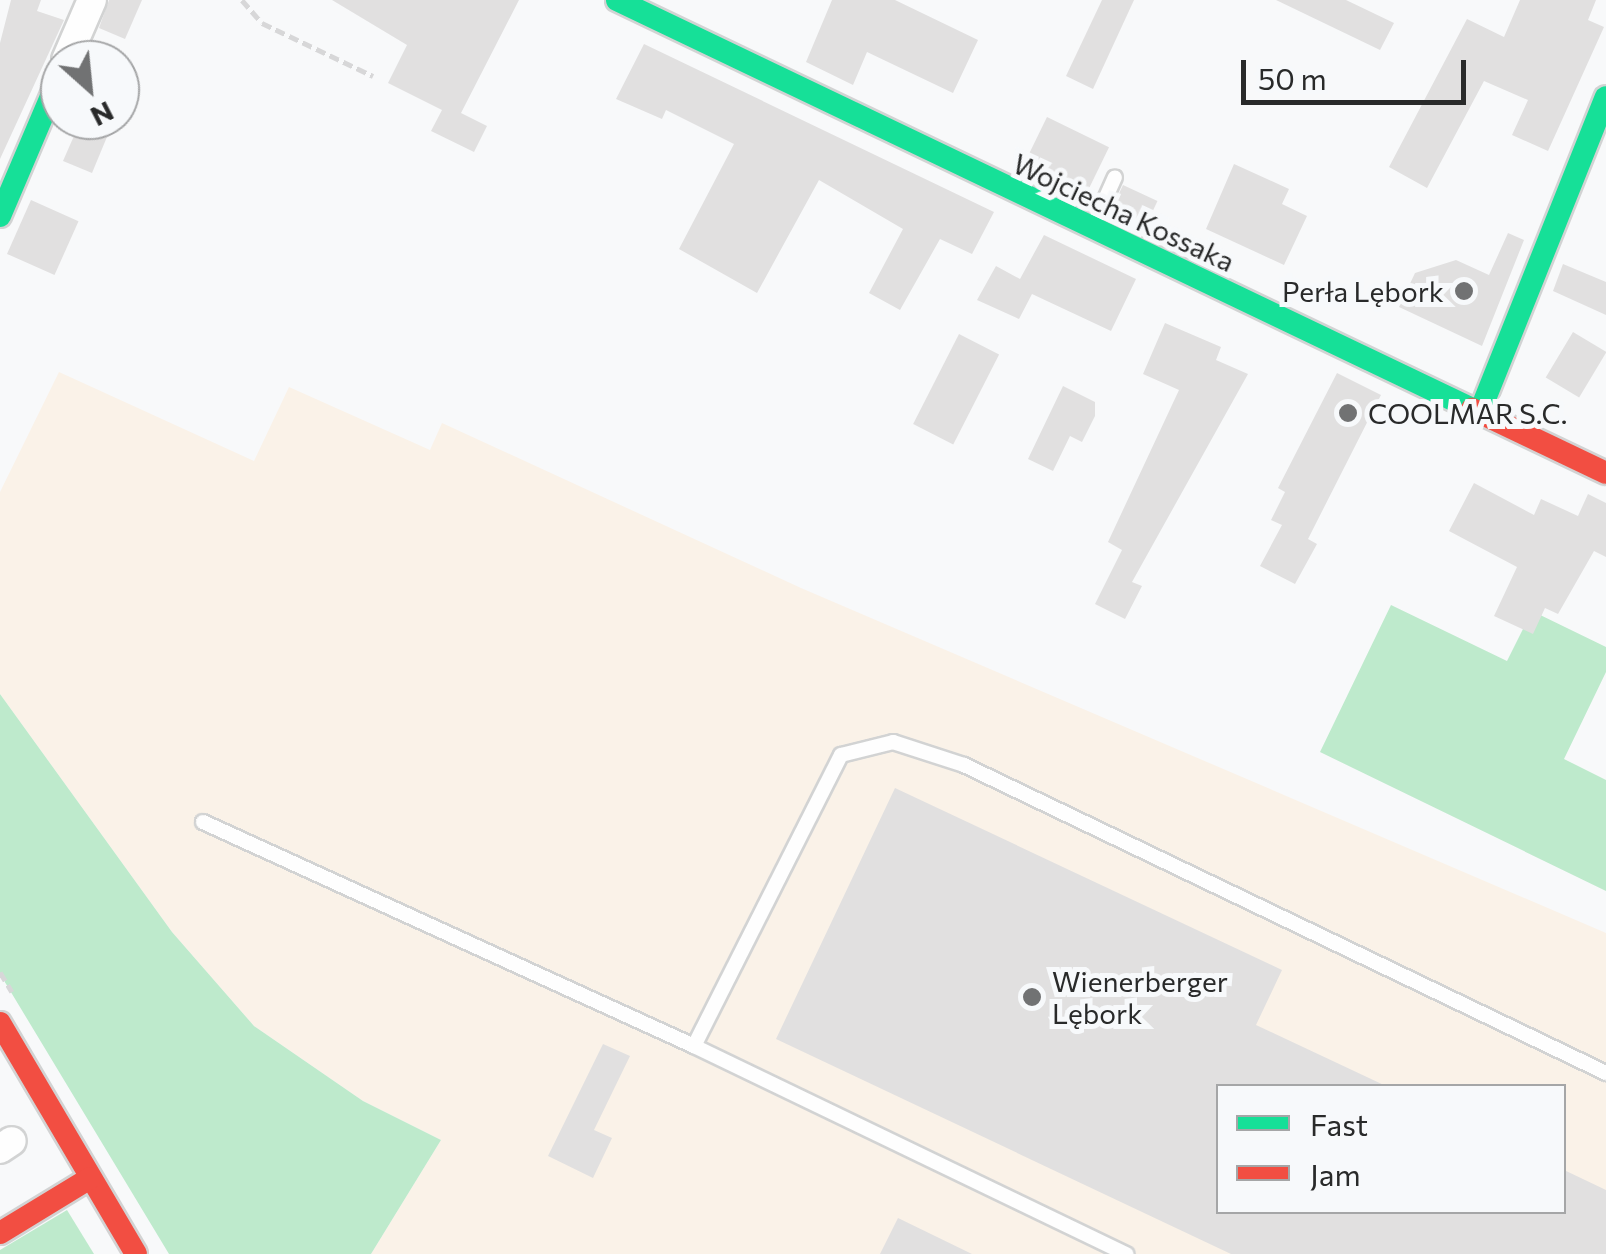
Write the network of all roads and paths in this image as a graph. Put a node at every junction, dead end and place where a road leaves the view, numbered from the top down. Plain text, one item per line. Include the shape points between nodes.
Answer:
1 (92, 0) edge
2 (242, 0) edge
3 (617, 0) edge
4 (75, 40) edge
5 (373, 76) dead end
6 (1606, 96) edge
7 (40, 122) edge
8 (1116, 177) dead end
9 (0, 216) edge
10 (1091, 230) junction
11 (1479, 414) junction
12 (1606, 474) edge
13 (203, 822) dead end
14 (0, 1023) edge
15 (694, 1046) junction
16 (1606, 1073) edge
17 (90, 1178) junction
18 (0, 1233) edge
19 (136, 1254) edge
20 (1127, 1254) edge

1 - 4 street
2 - 5 path via 262,23
3 - 10 main road, Wojciecha Kossaka
6 - 11 main road
7 - 9 main road
8 - 10 lane
10 - 11 main road, Wojciecha Kossaka
11 - 12 main road, Wojciecha Kossaka
13 - 15 lane
14 - 17 main road
15 - 16 lane via 840,756 893,742 964,764
15 - 20 lane
17 - 18 main road
17 - 19 main road

